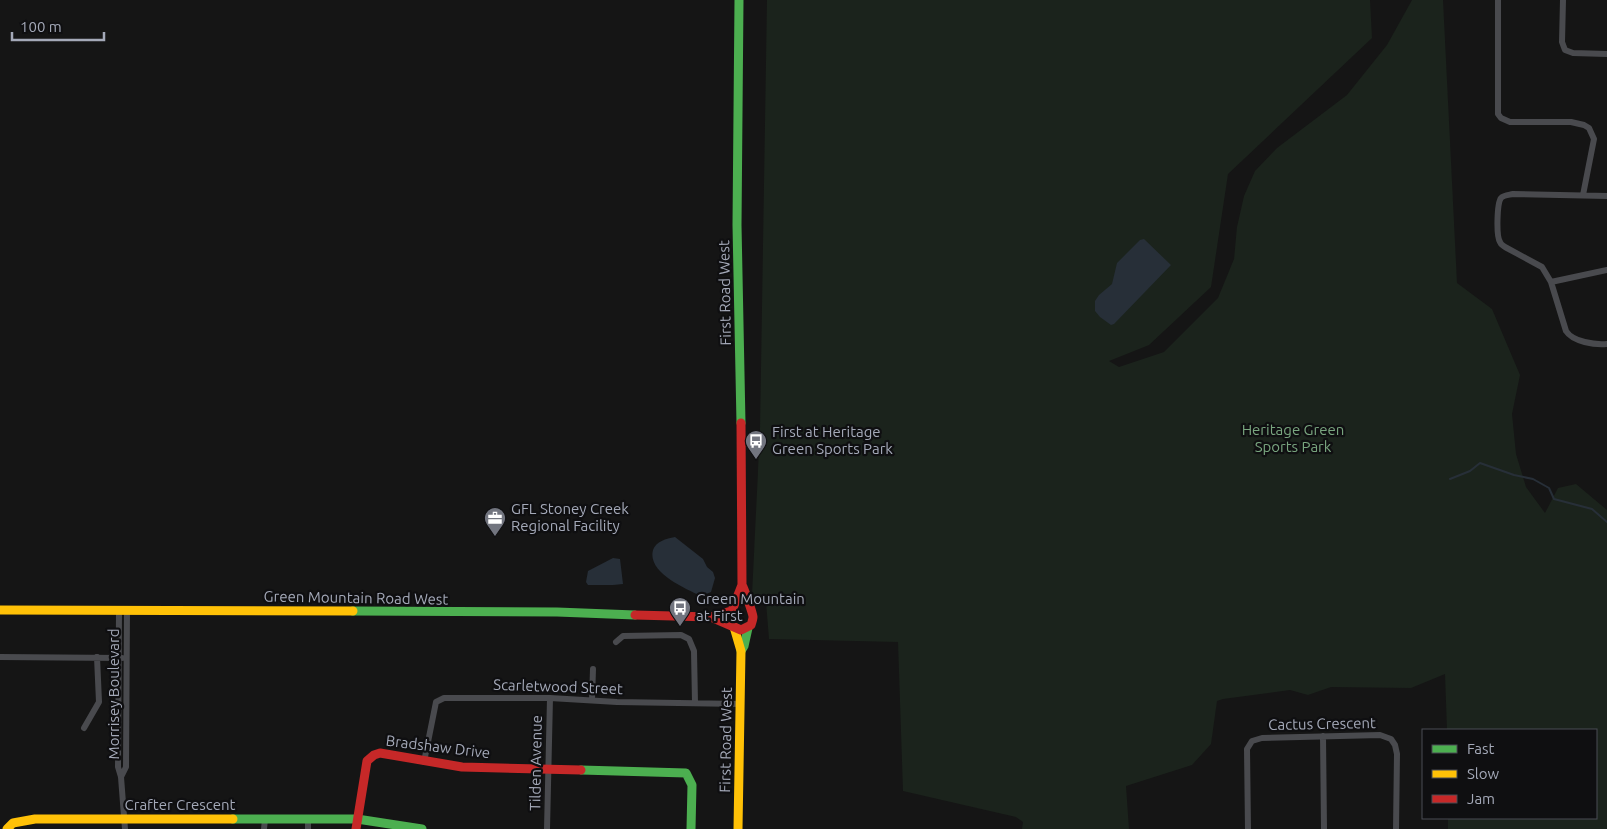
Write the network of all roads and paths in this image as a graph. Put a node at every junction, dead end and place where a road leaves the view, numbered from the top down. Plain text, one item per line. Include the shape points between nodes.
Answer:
1 (739, 0) edge
2 (1498, 0) edge
3 (1563, 0) edge
4 (1607, 54) edge
5 (1583, 195) junction
6 (1607, 196) edge
7 (1607, 270) edge
8 (1551, 282) junction
9 (1607, 344) edge
10 (742, 585) junction
11 (750, 609) junction
12 (0, 610) edge
13 (732, 610) junction
14 (123, 611) junction
15 (711, 618) junction
16 (732, 626) junction
17 (748, 628) junction
18 (616, 642) dead end
19 (741, 651) junction
20 (0, 657) edge
21 (97, 657) junction
22 (118, 658) junction
23 (126, 658) junction
24 (593, 669) dead end
25 (550, 698) junction
26 (592, 700) junction
27 (695, 703) junction
28 (740, 704) junction
29 (84, 728) dead end
30 (1323, 736) junction
31 (424, 762) junction
32 (548, 768) junction
33 (121, 777) junction
34 (308, 818) junction
35 (357, 818) junction
36 (265, 819) junction
37 (124, 824) edge
38 (7, 829) edge
39 (264, 829) edge
40 (308, 829) edge
41 (356, 829) edge
42 (422, 829) edge
43 (547, 829) edge
44 (691, 829) edge
45 (738, 829) edge
46 (1248, 829) edge
47 (1324, 829) edge
48 (1396, 829) edge

1 - 10 street, First Road West via 737,225
2 - 5 street via 1498,114 1510,122 1571,122 1589,128 1594,139
3 - 4 street via 1562,42 1565,50
5 - 6 street
5 - 8 street via 1512,194 1499,202 1499,240 1505,247 1542,267
7 - 8 street
8 - 9 street via 1569,335 1598,345
10 - 11 street, First Road West
10 - 13 street, First Road West
11 - 13 street via 740,605
11 - 17 street via 753,619
12 - 14 street, Green Mountain Road West
13 - 15 street, Green Mountain Road West
13 - 16 street via 729,618
14 - 15 street, Green Mountain Road West via 557,612
14 - 22 street, Morrisey Boulevard
14 - 23 street, Morrisey Boulevard
15 - 16 street, Green Mountain Road West
16 - 17 street via 741,630
16 - 19 street, First Road West
17 - 19 street, First Road West
18 - 27 street via 623,636 681,635 689,638 694,651
19 - 28 street, First Road West
20 - 21 street
21 - 22 street
21 - 29 street via 99,702
22 - 23 street
22 - 33 street, Morrisey Boulevard via 118,767
23 - 33 street, Morrisey Boulevard via 126,767
24 - 26 street
25 - 26 street, Scarletwood Street
25 - 31 street, Scarletwood Street via 444,698 436,702
25 - 32 street, Tilden Avenue
26 - 27 street, Scarletwood Street
27 - 28 street, Scarletwood Street
28 - 45 street, First Road West
30 - 46 street, Cactus Crescent via 1262,738 1250,743 1247,749
30 - 47 street
30 - 48 street, Cactus Crescent via 1380,735 1392,740 1397,754
31 - 32 street, Bradshaw Drive via 462,767
31 - 35 street, Bradshaw Drive via 380,753 374,755 367,761
32 - 43 street, Tilden Avenue
32 - 44 street, Bradshaw Drive via 686,773 692,785
33 - 37 street, Morrisey Boulevard
34 - 35 street, Crafter Crescent
34 - 36 street, Crafter Crescent
34 - 40 street
35 - 41 street, Bradshaw Drive
35 - 42 street, Crafter Crescent
36 - 37 street, Crafter Crescent
36 - 39 street
37 - 38 street, Crafter Crescent via 27,819 13,823

